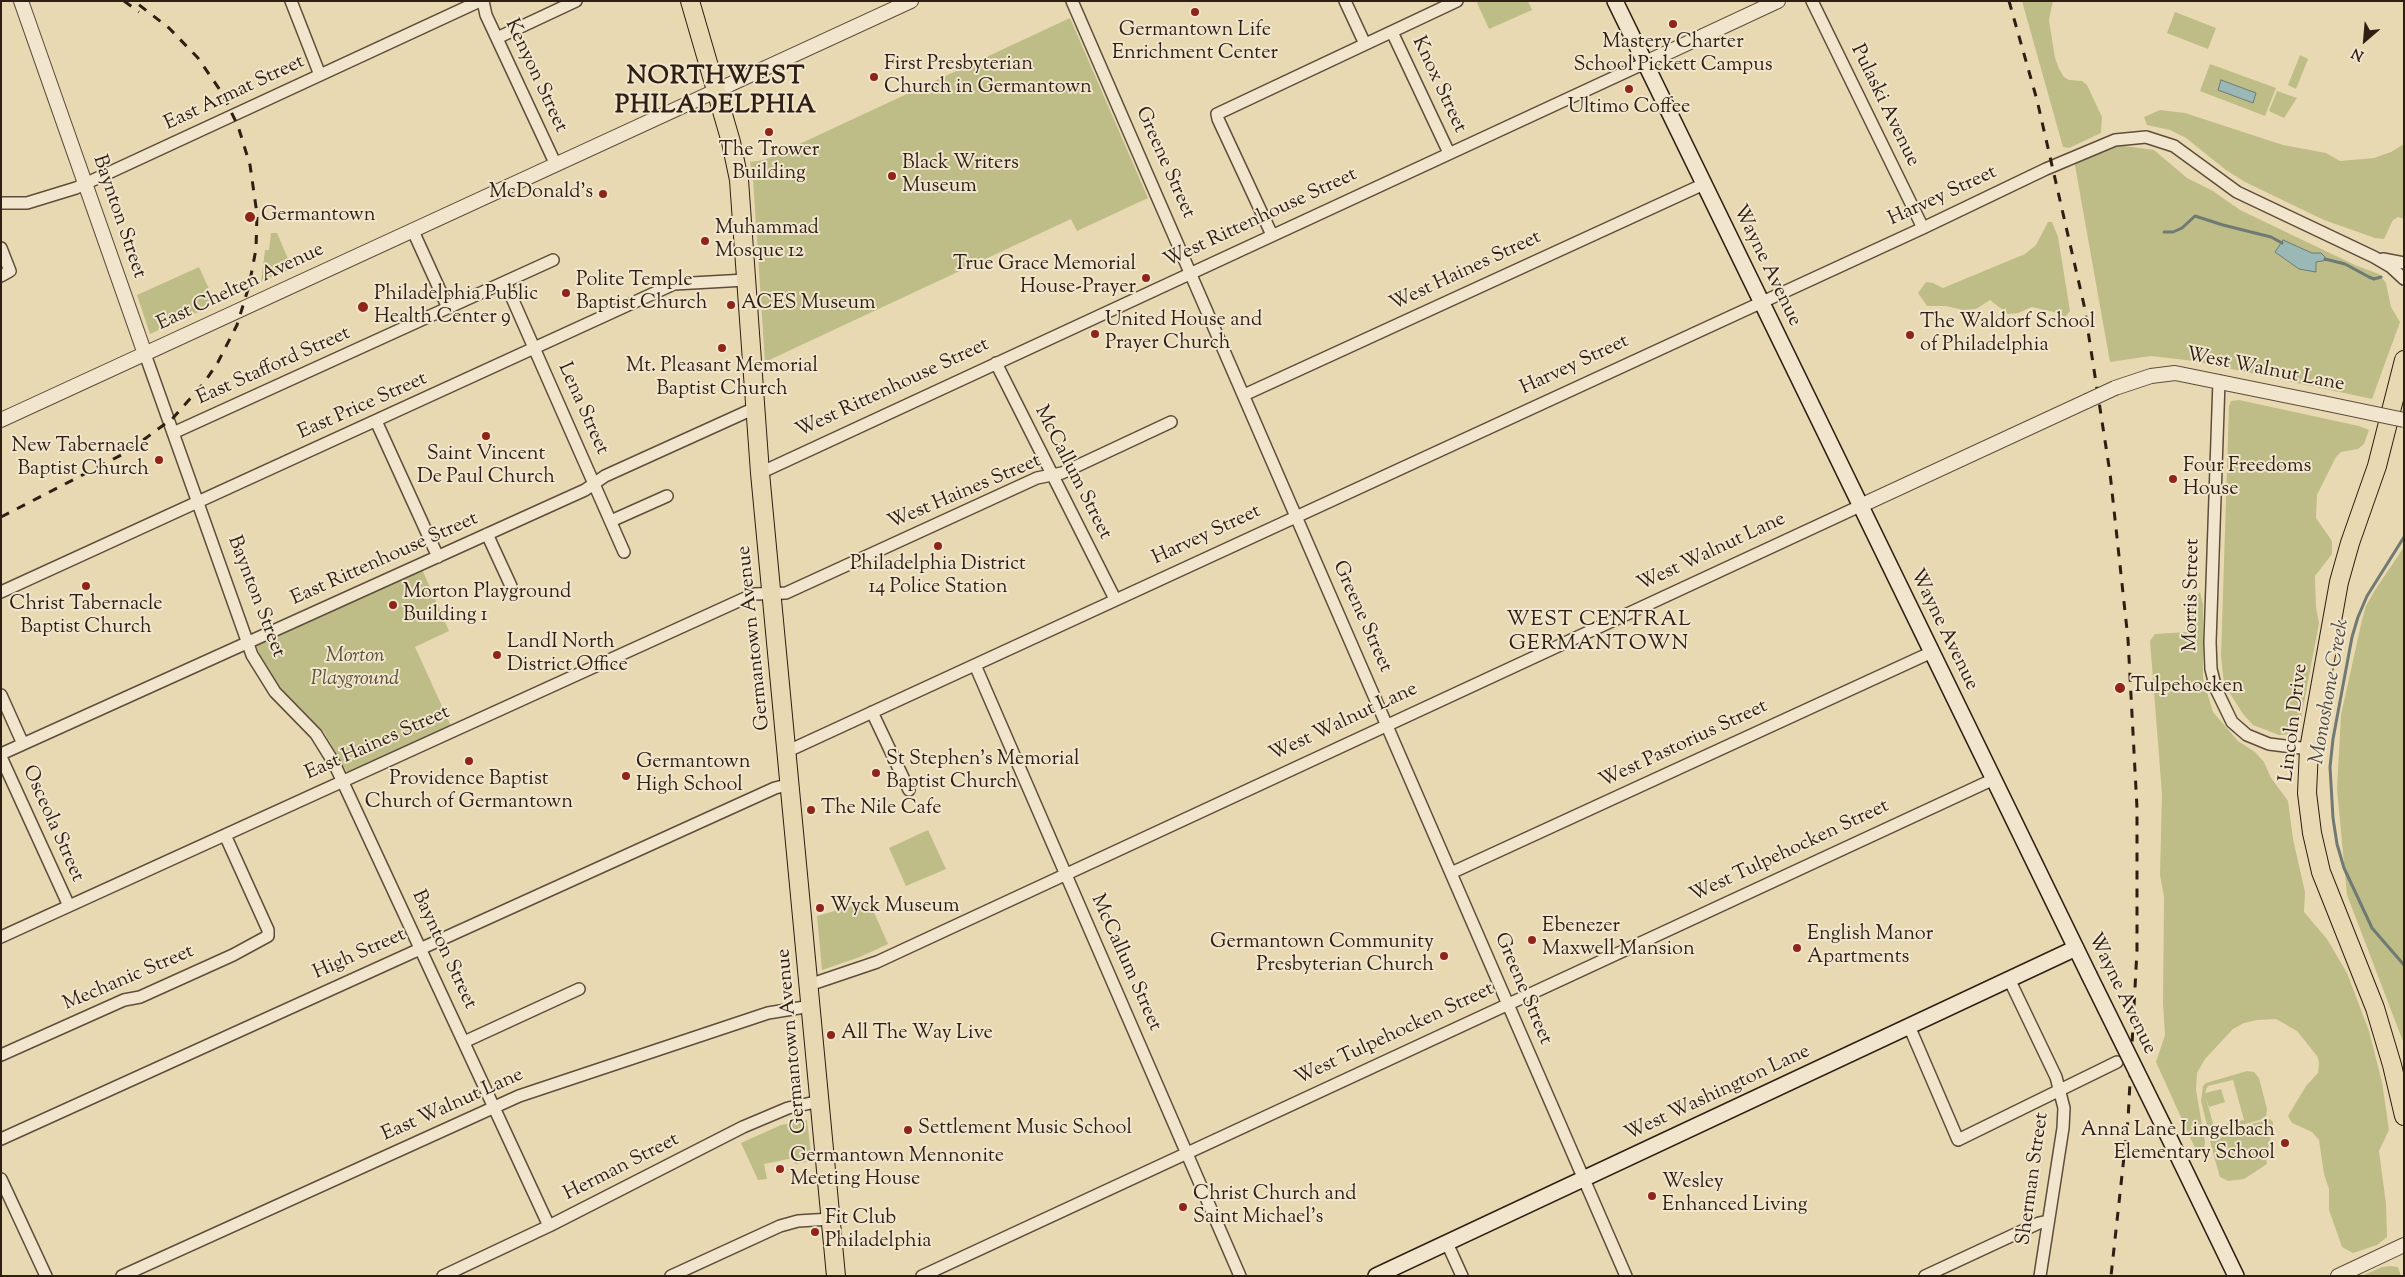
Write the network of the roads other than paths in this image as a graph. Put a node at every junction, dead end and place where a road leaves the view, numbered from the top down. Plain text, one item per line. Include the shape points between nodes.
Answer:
1 (20, 1) edge
2 (291, 1) edge
3 (482, 1) edge
4 (576, 1) edge
5 (690, 1) edge
6 (911, 1) edge
7 (1072, 1) edge
8 (1345, 1) edge
9 (1457, 1) edge
10 (1614, 1) edge
11 (1778, 1) edge
12 (1812, 1) edge
13 (1392, 32) junction
14 (497, 38) junction
15 (1365, 44) junction
16 (1645, 63) junction
17 (320, 74) junction
18 (716, 91) junction
19 (1449, 154) junction
20 (556, 165) junction
21 (85, 184) junction
22 (1704, 184) junction
23 (1, 202) edge
24 (1923, 228) junction
25 (412, 231) junction
26 (1272, 235) junction
27 (1, 248) edge
28 (2374, 257) junction
29 (553, 260) dead end
30 (2404, 263) edge
31 (1191, 273) junction
32 (1, 276) edge
33 (2404, 279) edge
34 (746, 280) junction
35 (505, 282) junction
36 (1761, 301) junction
37 (448, 308) junction
38 (534, 348) junction
39 (145, 354) junction
40 (2404, 360) edge
41 (996, 363) junction
42 (2219, 381) junction
43 (1244, 394) junction
44 (755, 408) junction
45 (1, 420) edge
46 (2404, 420) edge
47 (376, 421) junction
48 (1171, 422) dead end
49 (173, 433) junction
50 (760, 473) junction
51 (1052, 474) junction
52 (594, 483) junction
53 (667, 496) dead end
54 (198, 502) junction
55 (1860, 506) junction
56 (1296, 516) junction
57 (611, 522) junction
58 (487, 534) junction
59 (624, 552) dead end
60 (438, 557) junction
61 (510, 586) dead end
62 (1, 592) edge
63 (772, 595) junction
64 (1115, 599) junction
65 (247, 643) junction
66 (1932, 652) junction
67 (975, 665) junction
68 (1, 694) edge
69 (872, 712) junction
70 (1387, 725) junction
71 (23, 744) junction
72 (2309, 749) junction
73 (788, 751) junction
74 (1, 755) edge
75 (1994, 779) junction
76 (342, 781) junction
77 (791, 784) junction
78 (909, 790) dead end
79 (224, 835) junction
80 (1452, 873) junction
81 (1066, 874) junction
82 (68, 906) junction
83 (1, 936) edge
84 (2076, 948) junction
85 (420, 949) junction
86 (2009, 979) junction
87 (809, 985) junction
88 (579, 989) dead end
89 (1508, 1004) junction
90 (812, 1006) junction
91 (1909, 1026) junction
92 (464, 1042) junction
93 (1, 1055) edge
94 (2117, 1062) dead end
95 (2060, 1090) junction
96 (820, 1101) junction
97 (494, 1107) junction
98 (2404, 1116) edge
99 (1, 1138) edge
100 (1187, 1152) junction
101 (1584, 1178) junction
102 (1, 1179) edge
103 (831, 1219) junction
104 (2048, 1221) junction
105 (549, 1226) junction
106 (1447, 1243) junction
107 (2404, 1245) edge
108 (459, 1273) edge
109 (46, 1276) edge
110 (122, 1276) edge
111 (443, 1276) edge
112 (671, 1276) edge
113 (836, 1276) edge
114 (922, 1276) edge
115 (1240, 1276) edge
116 (1376, 1276) edge
117 (1462, 1276) edge
118 (1626, 1276) edge
119 (1925, 1276) edge
120 (2040, 1276) edge
121 (2236, 1276) edge
122 (2338, 1276) edge

1 - 21 street, Baynton Street
2 - 17 street
3 - 14 street, Kenyon Street
3 - 17 street, East Armat Street
4 - 14 street
5 - 18 main road, Germantown Avenue
6 - 18 street, East Chelten Avenue
7 - 31 street, Greene Street
8 - 15 street
9 - 13 street
10 - 16 main road, Wayne Avenue
11 - 16 street, West Rittenhouse Street
12 - 24 street, Pulaski Avenue
13 - 15 street
13 - 19 street, Knox Street
14 - 20 street, Kenyon Street
15 - 26 street via 1217,114
16 - 19 street, West Rittenhouse Street
16 - 22 main road, Wayne Avenue
17 - 21 street, East Armat Street
18 - 20 street, East Chelten Avenue
18 - 34 main road, Germantown Avenue via 738,174
19 - 26 street, West Rittenhouse Street
20 - 25 street, East Chelten Avenue
21 - 23 street, East Armat Street via 27,203
21 - 39 street, Baynton Street
22 - 36 main road, Wayne Avenue
22 - 43 street, West Haines Street
24 - 28 street, Harvey Street via 2105,143 2146,137 2179,149 2219,180 2257,203
24 - 36 street, Harvey Street
25 - 37 street
25 - 39 street, East Chelten Avenue
26 - 31 street, West Rittenhouse Street
27 - 32 street via 10,271
28 - 30 street, Harvey Street
28 - 33 street, Harvey Street via 2392,267
29 - 35 street, East Stafford Street
31 - 41 street, West Rittenhouse Street
31 - 43 street, Greene Street
34 - 38 street, East Price Street via 674,284
34 - 44 main road, Germantown Avenue
35 - 37 street, East Stafford Street
35 - 38 street, Lena Street
36 - 55 main road, Wayne Avenue
36 - 56 street, Harvey Street
37 - 49 street, East Stafford Street
38 - 47 street, East Price Street
38 - 52 street, Lena Street
39 - 45 street, East Chelten Avenue
39 - 49 street, Baynton Street
40 - 72 main road, Lincoln Drive via 2377,466 2339,582
41 - 50 street, West Rittenhouse Street
41 - 51 street, McCallum Street
42 - 46 street, West Walnut Lane, bridge
42 - 55 street, West Walnut Lane, bridge via 2186,374 2137,379
42 - 72 street, Morris Street via 2210,642 2216,689 2232,722 2247,735 2270,744
43 - 56 street, Greene Street
44 - 50 main road, Germantown Avenue
44 - 52 street, East Rittenhouse Street
47 - 54 street, East Price Street
47 - 60 street
48 - 51 street, West Haines Street via 1062,473
49 - 54 street, Baynton Street
50 - 63 main road, Germantown Avenue
51 - 63 street, West Haines Street via 1037,478 786,594
51 - 64 street, McCallum Street
52 - 57 street, Lena Street
52 - 58 street, East Rittenhouse Street
53 - 57 street
54 - 62 street, East Price Street
54 - 65 street, Baynton Street
55 - 66 main road, Wayne Avenue
55 - 70 street, West Walnut Lane
56 - 64 street, Harvey Street
56 - 70 street, Greene Street
57 - 59 street, Lena Street
58 - 60 street, East Rittenhouse Street
58 - 61 street
60 - 65 street, East Rittenhouse Street
63 - 73 main road, Germantown Avenue
63 - 76 street, East Haines Street via 754,594
64 - 67 street, Harvey Street
65 - 71 street, East Rittenhouse Street
65 - 76 street, Baynton Street via 275,692 323,743
66 - 75 main road, Wayne Avenue
66 - 80 street, West Pastorius Street
67 - 69 street, Harvey Street
67 - 81 street, McCallum Street
68 - 71 street, Osceola Street
69 - 73 street, Harvey Street
69 - 78 street
70 - 80 street, Greene Street
70 - 81 street, West Walnut Lane
71 - 74 street, East Rittenhouse Street
72 - 98 main road, Lincoln Drive via 2307,793 2315,852 2375,1008
73 - 77 main road, Germantown Avenue
74 - 82 street, Osceola Street
75 - 84 main road, Wayne Avenue
75 - 89 street, West Tulpehocken Street
76 - 79 street, East Haines Street
76 - 85 street, Baynton Street
77 - 85 street, High Street via 775,788
77 - 87 main road, Germantown Avenue
79 - 82 street, East Haines Street
79 - 93 street, Mechanic Street via 269,934 233,955 140,997 124,1000
80 - 89 street, Greene Street
81 - 87 street, West Walnut Lane via 865,968
81 - 100 street, McCallum Street
82 - 83 street, East Haines Street
84 - 86 main road, West Washington Lane
84 - 121 main road, Wayne Avenue, bridge
85 - 92 street, Baynton Street
85 - 99 street, High Street
86 - 91 main road, West Washington Lane
86 - 95 street, Sherman Street
87 - 90 main road, Germantown Avenue
88 - 92 street
89 - 100 street, West Tulpehocken Street
89 - 101 street, Greene Street
90 - 96 main road, Germantown Avenue
90 - 97 street, East Walnut Lane via 750,1019
91 - 95 street via 1958,1140
91 - 101 main road, West Washington Lane
92 - 97 street, Baynton Street
94 - 95 street
95 - 104 street, Sherman Street via 2063,1128
96 - 103 main road, Germantown Avenue
96 - 105 street, Herman Street via 788,1108 731,1133
97 - 105 street, Baynton Street
97 - 110 street, East Walnut Lane
100 - 114 street, West Tulpehocken Street
100 - 115 street, McCallum Street
101 - 106 main road, West Washington Lane
101 - 118 street, Greene Street
102 - 109 street
103 - 112 street via 798,1221 780,1226
103 - 113 main road, Germantown Avenue
104 - 119 street via 2039,1222
104 - 120 street, Sherman Street
105 - 108 street, Herman Street
106 - 116 main road, West Washington Lane
106 - 117 street
107 - 122 street
108 - 111 street, Herman Street

